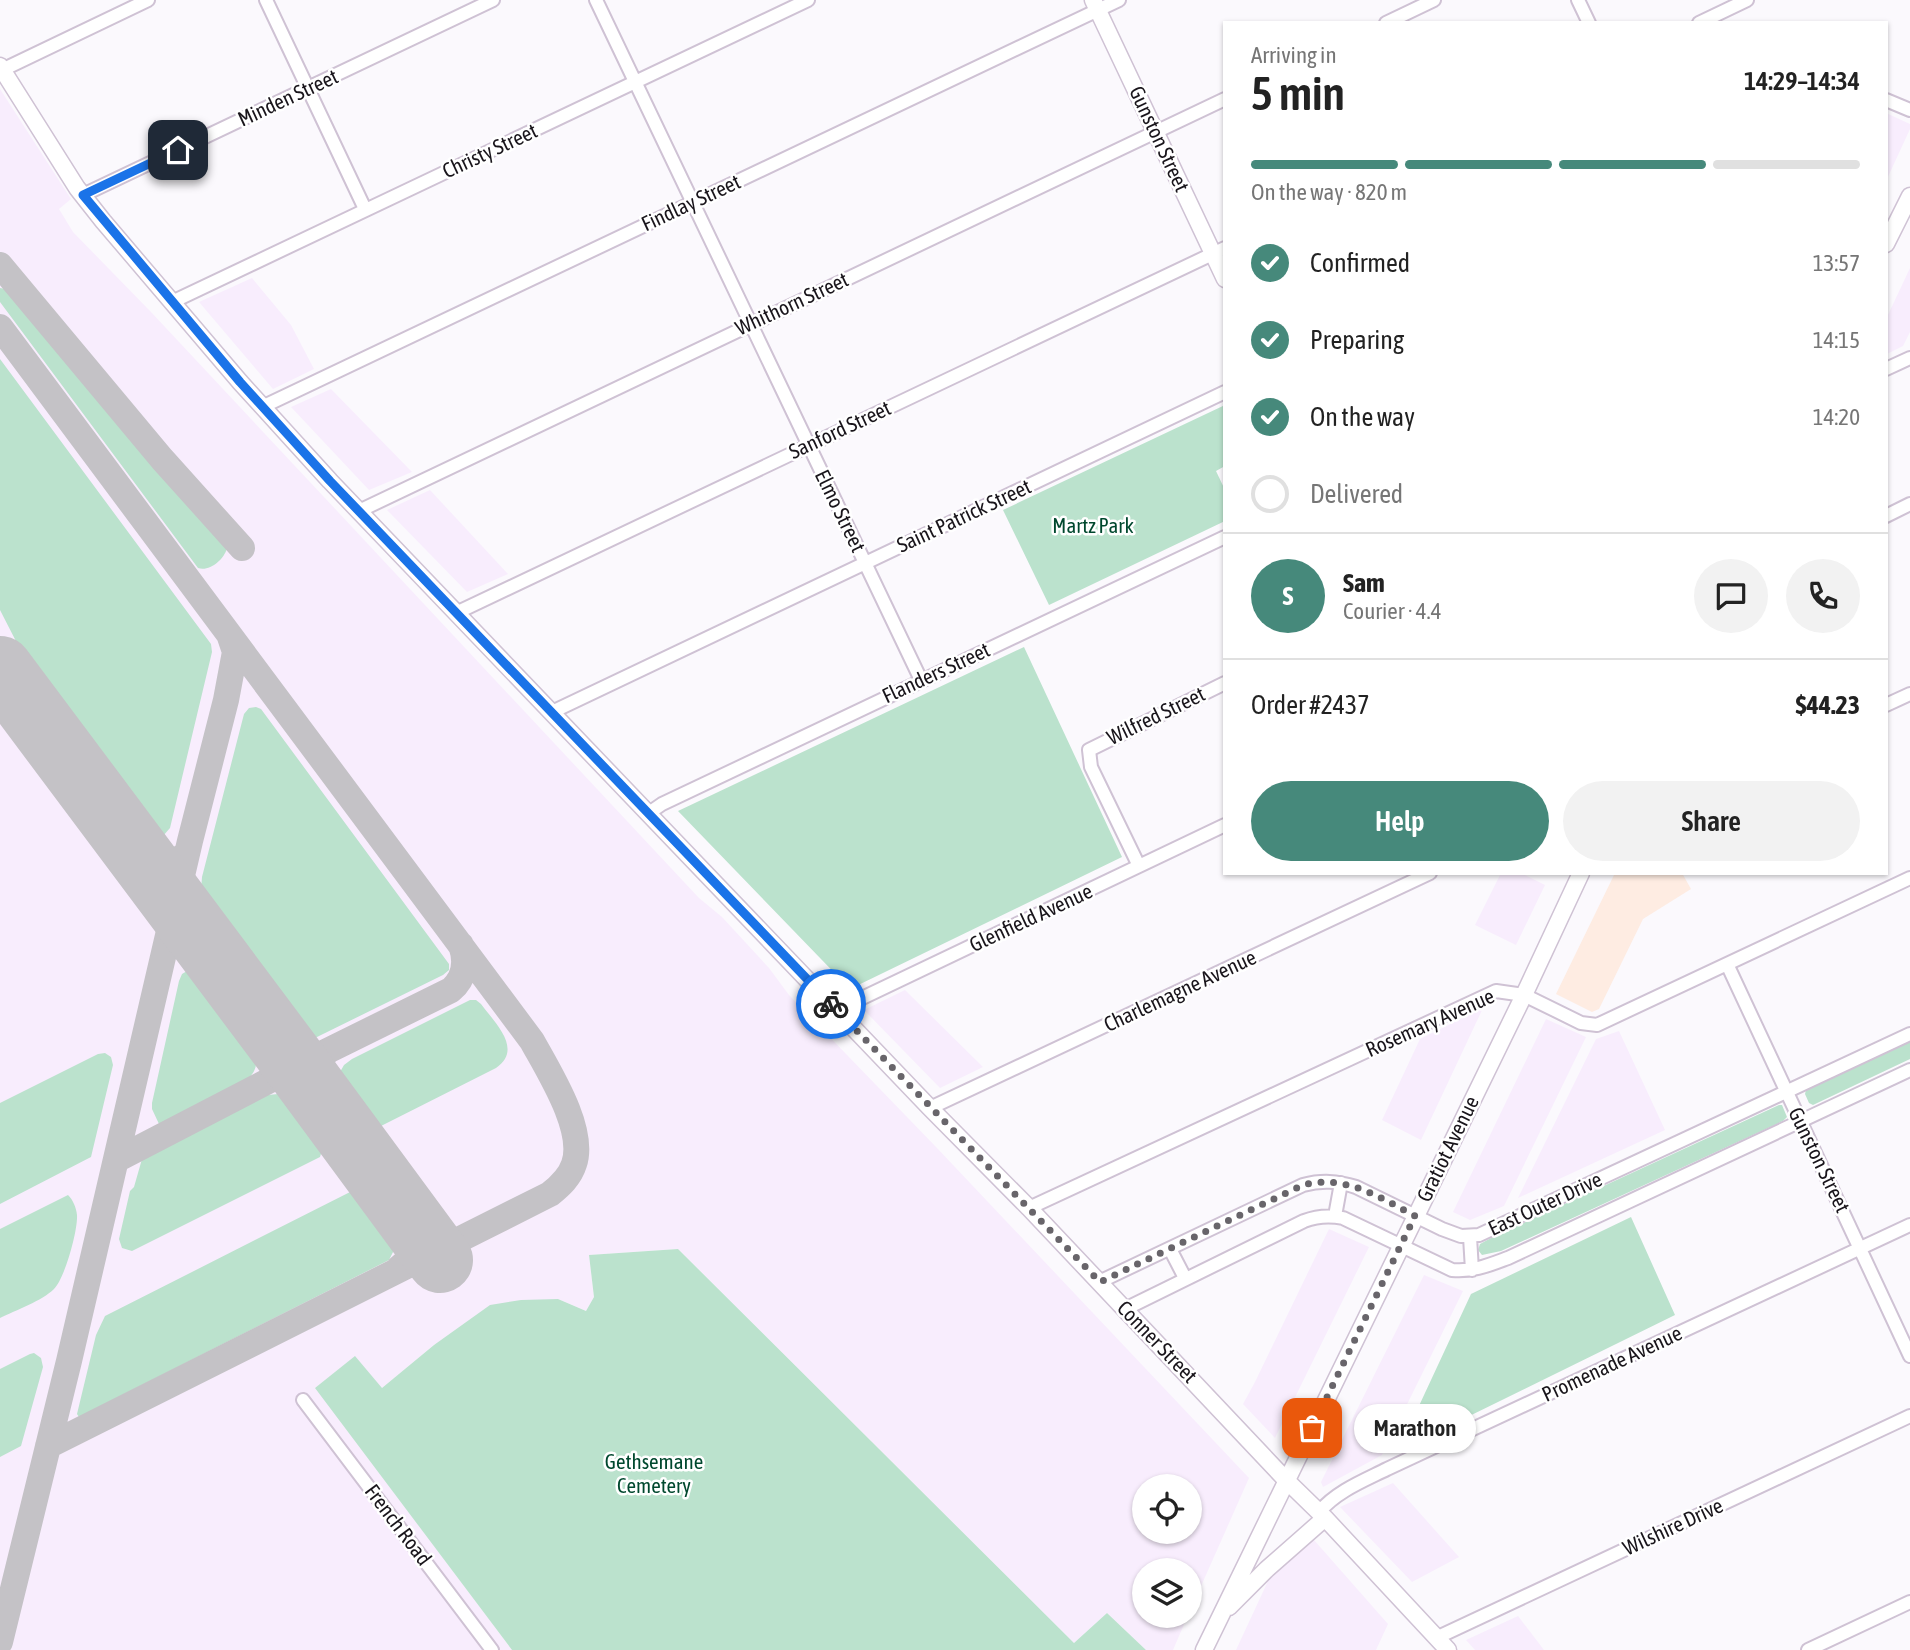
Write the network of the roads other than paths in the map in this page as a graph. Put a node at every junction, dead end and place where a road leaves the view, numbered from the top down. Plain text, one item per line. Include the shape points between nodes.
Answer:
1 (148, 0) edge
2 (266, 0) edge
3 (493, 0) edge
4 (596, 0) edge
5 (808, 0) edge
6 (1119, 0) edge
7 (1434, 0) edge
8 (1578, 0) edge
9 (1746, 0) edge
10 (1095, 5) edge
11 (1390, 21) edge
12 (1588, 21) edge
13 (1703, 21) edge
14 (1, 68) edge
15 (636, 82) junction
16 (308, 89) junction
17 (1223, 100) edge
18 (1888, 101) edge
19 (1910, 110) edge
20 (1156, 132) junction
21 (83, 195) junction
22 (1910, 196) edge
23 (693, 202) junction
24 (365, 209) junction
25 (1888, 240) edge
26 (1219, 251) edge
27 (1223, 270) edge
28 (172, 302) junction
29 (751, 324) junction
30 (1910, 358) edge
31 (1888, 368) edge
32 (1223, 394) edge
33 (262, 407) junction
34 (809, 445) junction
35 (1910, 504) edge
36 (359, 511) junction
37 (1888, 515) edge
38 (1223, 538) edge
39 (865, 564) junction
40 (456, 613) junction
41 (921, 680) junction
42 (1223, 684) edge
43 (1910, 694) edge
44 (1888, 704) edge
45 (552, 712) junction
46 (649, 813) junction
47 (1223, 826) edge
48 (1139, 866) junction
49 (1426, 875) edge
50 (1577, 875) edge
51 (1910, 878) edge
52 (1727, 964) junction
53 (1524, 995) junction
54 (836, 1010) junction
55 (1910, 1034) edge
56 (1910, 1070) edge
57 (1787, 1093) junction
58 (930, 1108) junction
59 (1800, 1121) junction
60 (1341, 1182) junction
61 (1029, 1208) junction
62 (1335, 1216) junction
63 (1415, 1216) junction
64 (1910, 1224) edge
65 (1470, 1237) junction
66 (1401, 1246) junction
67 (1861, 1248) junction
68 (1170, 1249) junction
69 (1472, 1270) junction
70 (1185, 1278) junction
71 (1100, 1282) junction
72 (1125, 1309) junction
73 (1910, 1356) edge
74 (303, 1400) dead end
75 (1910, 1416) edge
76 (1286, 1480) junction
77 (1322, 1515) junction
78 (1910, 1602) edge
79 (1220, 1616) junction
80 (1436, 1638) junction
81 (492, 1650) edge
82 (1204, 1650) edge
83 (1448, 1650) edge
84 (1808, 1650) edge

1 - 14 street
2 - 16 street
3 - 16 street, Minden Street
4 - 15 street, Elmo Street
5 - 15 street, Christy Street
6 - 10 street, Findlay Street
7 - 11 street
8 - 12 street
9 - 13 street
10 - 20 main road, Gunston Street
10 - 23 street, Findlay Street
14 - 21 main road, Conner Street
15 - 23 street, Elmo Street
15 - 24 street, Christy Street
16 - 21 street, Minden Street
16 - 24 street
17 - 20 street, Whithorn Street
18 - 19 street
20 - 26 main road, Gunston Street
20 - 29 street, Whithorn Street
21 - 28 main road, Conner Street
22 - 25 main road
23 - 29 street, Elmo Street
23 - 33 street, Findlay Street
24 - 28 street, Christy Street
26 - 27 main road, Gunston Street
26 - 34 street, Sanford Street
28 - 33 main road, Conner Street
29 - 34 street, Elmo Street
29 - 36 street, Whithorn Street
30 - 31 street
32 - 39 street, Saint Patrick Street
33 - 36 main road, Conner Street
34 - 39 street, Elmo Street
34 - 40 street, Sanford Street
35 - 37 street
36 - 40 main road, Conner Street
38 - 41 street, Flanders Street
39 - 41 street, Elmo Street
39 - 45 street, Saint Patrick Street
40 - 45 main road, Conner Street
41 - 46 street, Flanders Street
42 - 48 street, Wilfred Street via 1089,750 1091,767
43 - 44 street
45 - 46 main road, Conner Street
46 - 54 main road, Conner Street
47 - 48 street, Glenfield Avenue
48 - 54 street, Glenfield Avenue
49 - 58 street, Charlemagne Avenue
50 - 53 main road, Gratiot Avenue
51 - 52 street, Rosemary Avenue
52 - 53 street, Rosemary Avenue via 1597,1025 1581,1023
52 - 57 street, Gunston Street
53 - 61 street, Rosemary Avenue via 1496,991
53 - 63 main road, Gratiot Avenue
54 - 58 main road, Conner Street
55 - 57 street, East Outer Drive
56 - 59 street, East Outer Drive
57 - 59 street, Gunston Street
57 - 65 street, East Outer Drive
58 - 61 main road, Conner Street
59 - 67 street, Gunston Street
59 - 69 street, East Outer Drive via 1508,1258
60 - 62 street
60 - 63 street, East Outer Drive
60 - 68 street, East Outer Drive via 1303,1185
61 - 71 main road, Conner Street
62 - 66 street, East Outer Drive
62 - 70 street via 1304,1221
63 - 65 street, East Outer Drive
63 - 66 main road, Gratiot Avenue
64 - 67 street, Promenade Avenue
65 - 69 street
66 - 69 street, East Outer Drive via 1452,1270
66 - 76 main road, Gratiot Avenue
67 - 73 street, Gunston Street
67 - 77 street, Promenade Avenue via 1343,1490 1326,1503
68 - 70 street
68 - 71 street, East Outer Drive
70 - 72 street
71 - 72 main road, Conner Street
72 - 76 main road, Conner Street
74 - 81 street, French Road
75 - 80 street, Wilshire Drive
76 - 77 main road, Conner Street
76 - 79 main road, Gratiot Avenue
77 - 79 main road
77 - 80 main road, Conner Street
78 - 84 street
79 - 82 main road, Gratiot Avenue
80 - 83 main road, Conner Street

